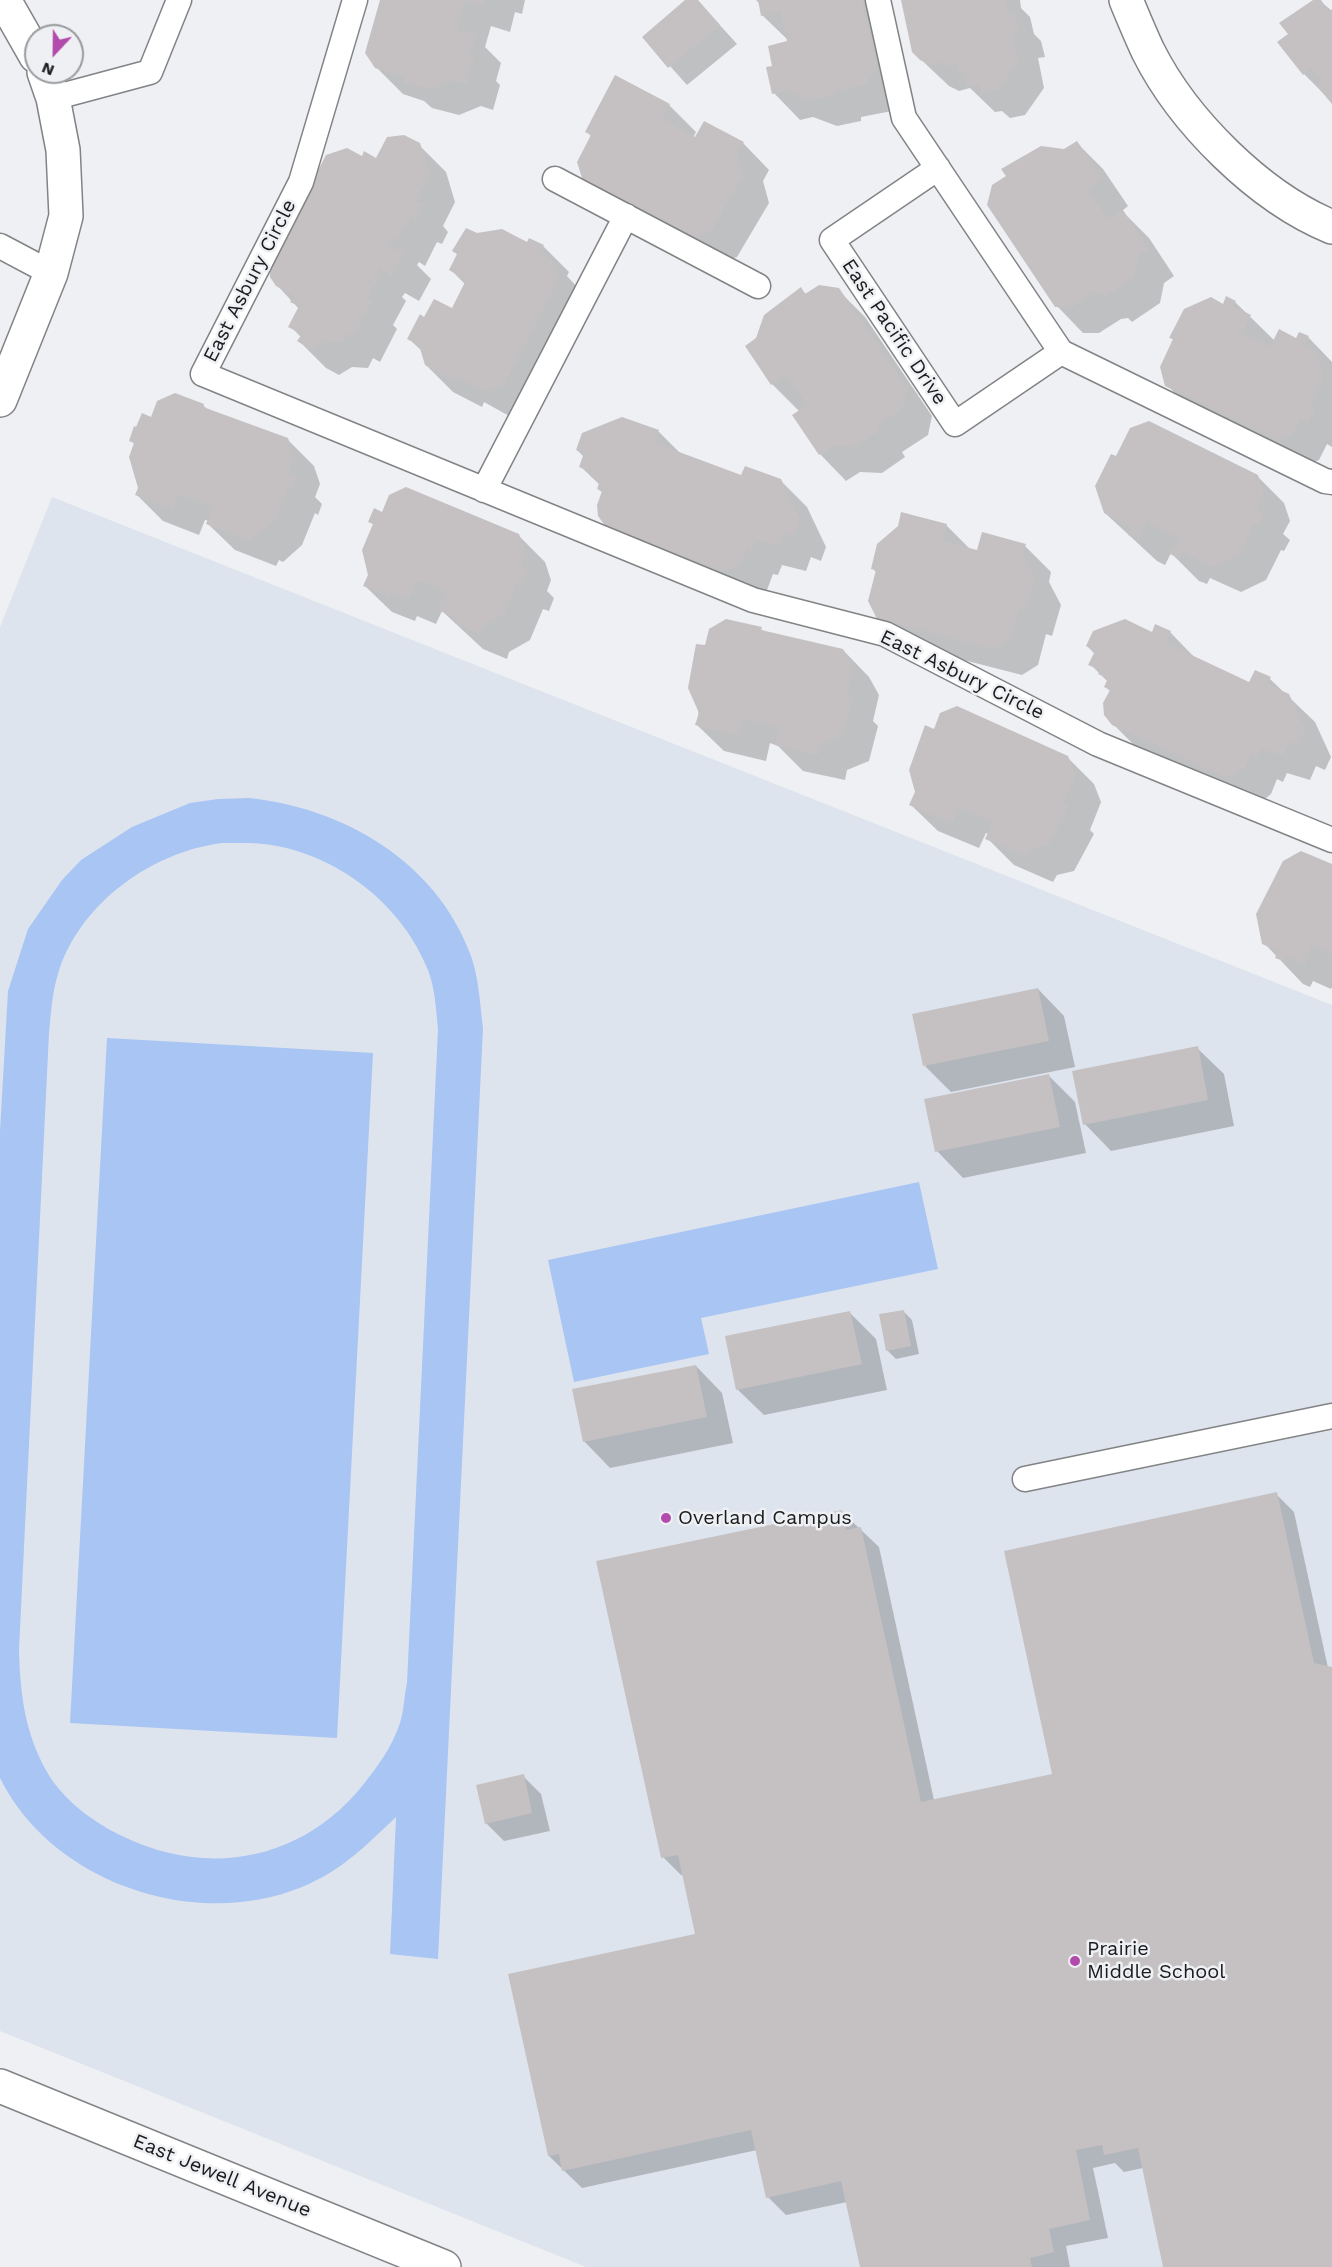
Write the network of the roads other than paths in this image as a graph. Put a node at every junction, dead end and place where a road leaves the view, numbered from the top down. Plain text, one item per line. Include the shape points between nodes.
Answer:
1 (4, 0) edge
2 (179, 0) edge
3 (355, 0) edge
4 (878, 0) edge
5 (1126, 0) edge
6 (24, 35) edge
7 (48, 85) edge
8 (938, 168) junction
9 (555, 179) dead end
10 (626, 216) junction
11 (1332, 226) edge
12 (0, 246) edge
13 (51, 273) junction
14 (758, 286) dead end
15 (1061, 352) junction
16 (0, 400) edge
17 (1332, 482) edge
18 (484, 490) junction
19 (1332, 840) edge
20 (1332, 1416) edge
21 (1025, 1479) dead end
22 (0, 2086) edge
23 (444, 2267) edge

1 - 6 street
2 - 7 lane via 150,72
3 - 18 lane, East Asbury Circle via 301,182 202,374
4 - 8 lane via 904,118
5 - 11 street via 1149,52 1183,105 1225,153 1274,193
7 - 13 street via 63,150 66,203 63,234
8 - 15 lane
8 - 15 lane, East Pacific Drive via 832,240 948,415 955,424
9 - 10 lane
10 - 14 lane
10 - 18 lane
12 - 13 lane
13 - 16 street
15 - 17 lane
18 - 19 lane, East Asbury Circle via 753,600 885,634 1098,744
20 - 21 lane
22 - 23 street, East Jewell Avenue

